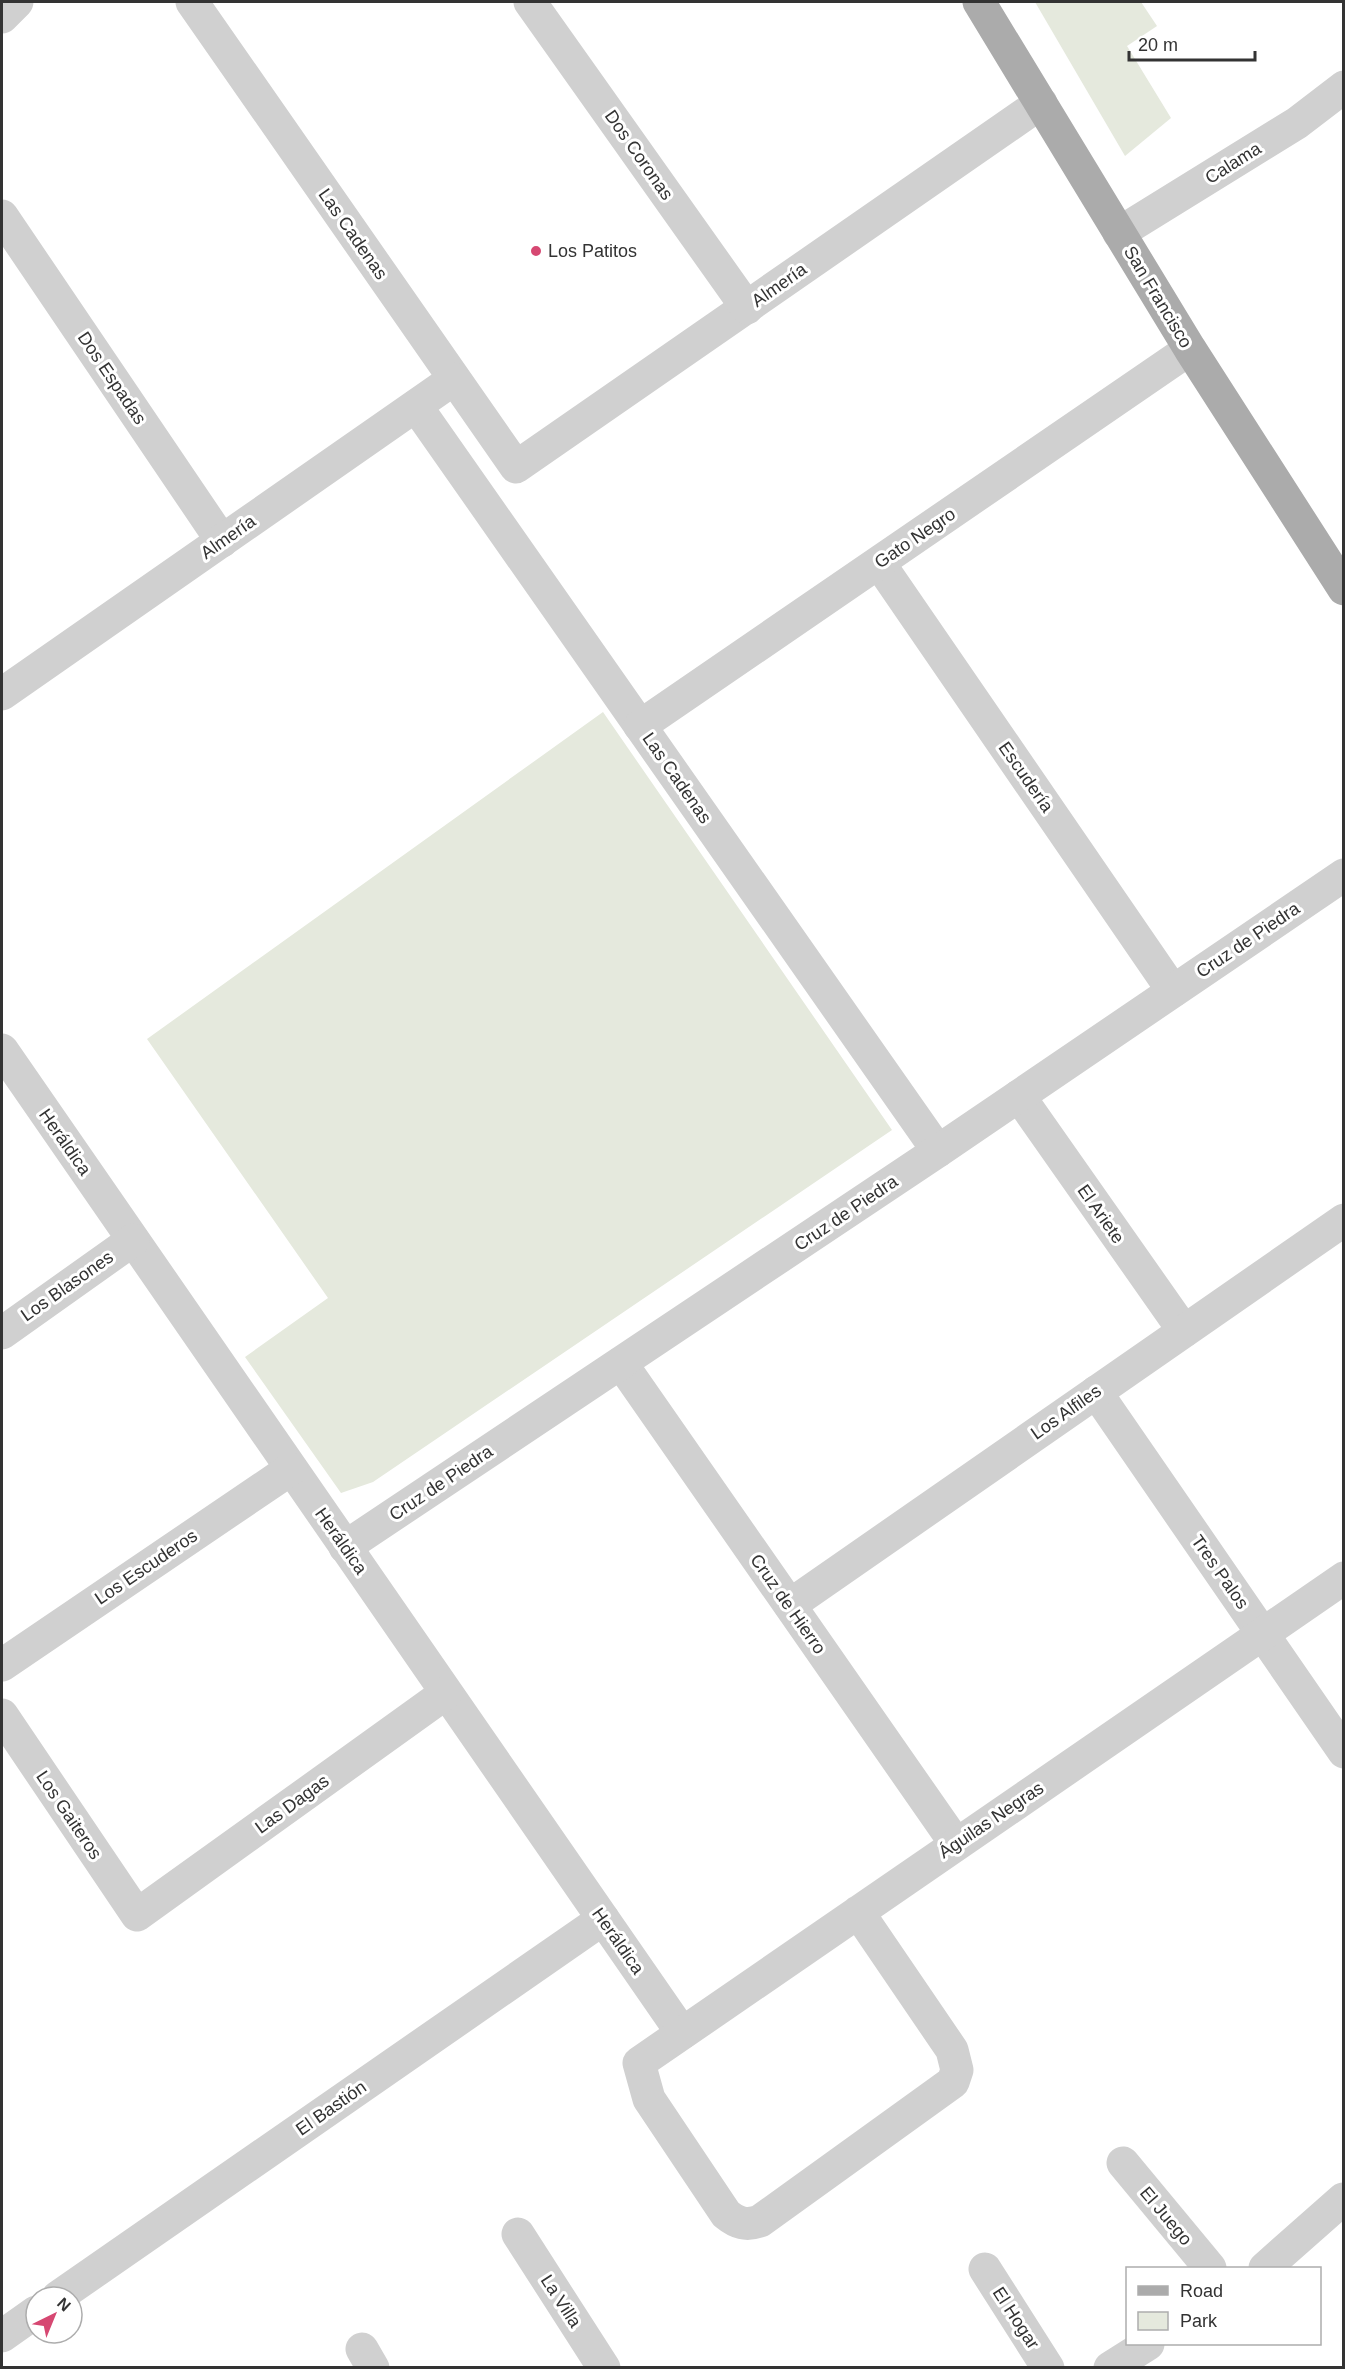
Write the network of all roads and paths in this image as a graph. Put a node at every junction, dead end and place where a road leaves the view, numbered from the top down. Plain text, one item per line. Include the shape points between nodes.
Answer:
1 (16, 2) edge
2 (192, 2) edge
3 (530, 2) edge
4 (979, 2) edge
5 (2, 17) edge
6 (1344, 87) edge
7 (1041, 104) junction
8 (2, 216) edge
9 (1119, 233) junction
10 (747, 308) junction
11 (1190, 349) junction
12 (454, 379) junction
13 (416, 405) junction
14 (516, 467) joint
15 (222, 541) junction
16 (879, 563) junction
17 (1344, 590) edge
18 (3, 690) edge
19 (640, 726) junction
20 (1344, 875) edge
21 (1173, 991) junction
22 (2, 1050) edge
23 (1019, 1096) junction
24 (938, 1151) junction
25 (1344, 1220) edge
26 (133, 1240) junction
27 (1184, 1331) junction
28 (2, 1333) edge
29 (621, 1363) junction
30 (1096, 1392) junction
31 (291, 1469) junction
32 (345, 1547) junction
33 (1344, 1578) edge
34 (790, 1605) junction
35 (1263, 1634) junction
36 (2, 1665) edge
37 (446, 1693) junction
38 (2, 1715) edge
39 (1344, 1752) edge
40 (956, 1844) junction
41 (858, 1912) junction
42 (137, 1915) joint
43 (603, 1919) junction
44 (682, 2033) junction
45 (1123, 2163) dead end
46 (1342, 2199) edge
47 (518, 2234) dead end
48 (1209, 2267) edge
49 (1266, 2267) edge
50 (985, 2269) dead end
51 (75, 2285) edge
52 (24, 2320) edge
53 (2, 2336) edge
54 (1145, 2345) edge
55 (604, 2367) edge
56 (1048, 2367) edge
57 (1110, 2367) edge

1 - 5 street
2 - 12 street, Las Cadenas
3 - 10 street, Dos Coronas
4 - 7 main road, San Francisco
6 - 9 street, Calama via 1297,123
7 - 9 main road, San Francisco
7 - 10 street, Almería
8 - 15 street, Dos Espadas
9 - 11 main road, San Francisco
10 - 14 street, Almería
11 - 16 street, Gato Negro
11 - 17 main road, San Francisco
12 - 13 street, Almería
12 - 14 street, Las Cadenas
13 - 15 street, Almería
13 - 19 street, Las Cadenas
15 - 18 street, Almería
16 - 19 street, Gato Negro
16 - 21 street, Escudería
19 - 24 street, Las Cadenas
20 - 21 street, Cruz de Piedra
21 - 23 street, Cruz de Piedra
22 - 26 street, Heráldica
23 - 24 street, Cruz de Piedra
23 - 27 street, El Ariete
24 - 29 street, Cruz de Piedra
25 - 27 street, Los Alfiles
26 - 28 street, Los Blasones
26 - 31 street, Heráldica
27 - 30 street, Los Alfiles
29 - 32 street, Cruz de Piedra
29 - 34 street, Cruz de Hierro
30 - 34 street, Los Alfiles
30 - 35 street, Tres Palos
31 - 32 street, Heráldica
31 - 36 street, Los Escuderos
32 - 37 street, Heráldica
33 - 35 street, Águilas Negras
34 - 40 street, Cruz de Hierro
35 - 39 street, Tres Palos
35 - 40 street, Águilas Negras
37 - 42 street, Las Dagas
37 - 43 street, Heráldica
38 - 42 street, Los Gaiteros
40 - 41 street, Águilas Negras
41 - 44 street, Águilas Negras
41 - 44 street, Águilas Negras via 952,2050 957,2070 953,2082 945,2089 760,2221 743,2224 726,2214 649,2099 639,2062
43 - 44 street, Heráldica
43 - 51 street, El Bastión
45 - 48 street, El Juego
46 - 49 street
47 - 55 street, La Villa
50 - 56 street, El Hogar
52 - 53 street
54 - 57 street

